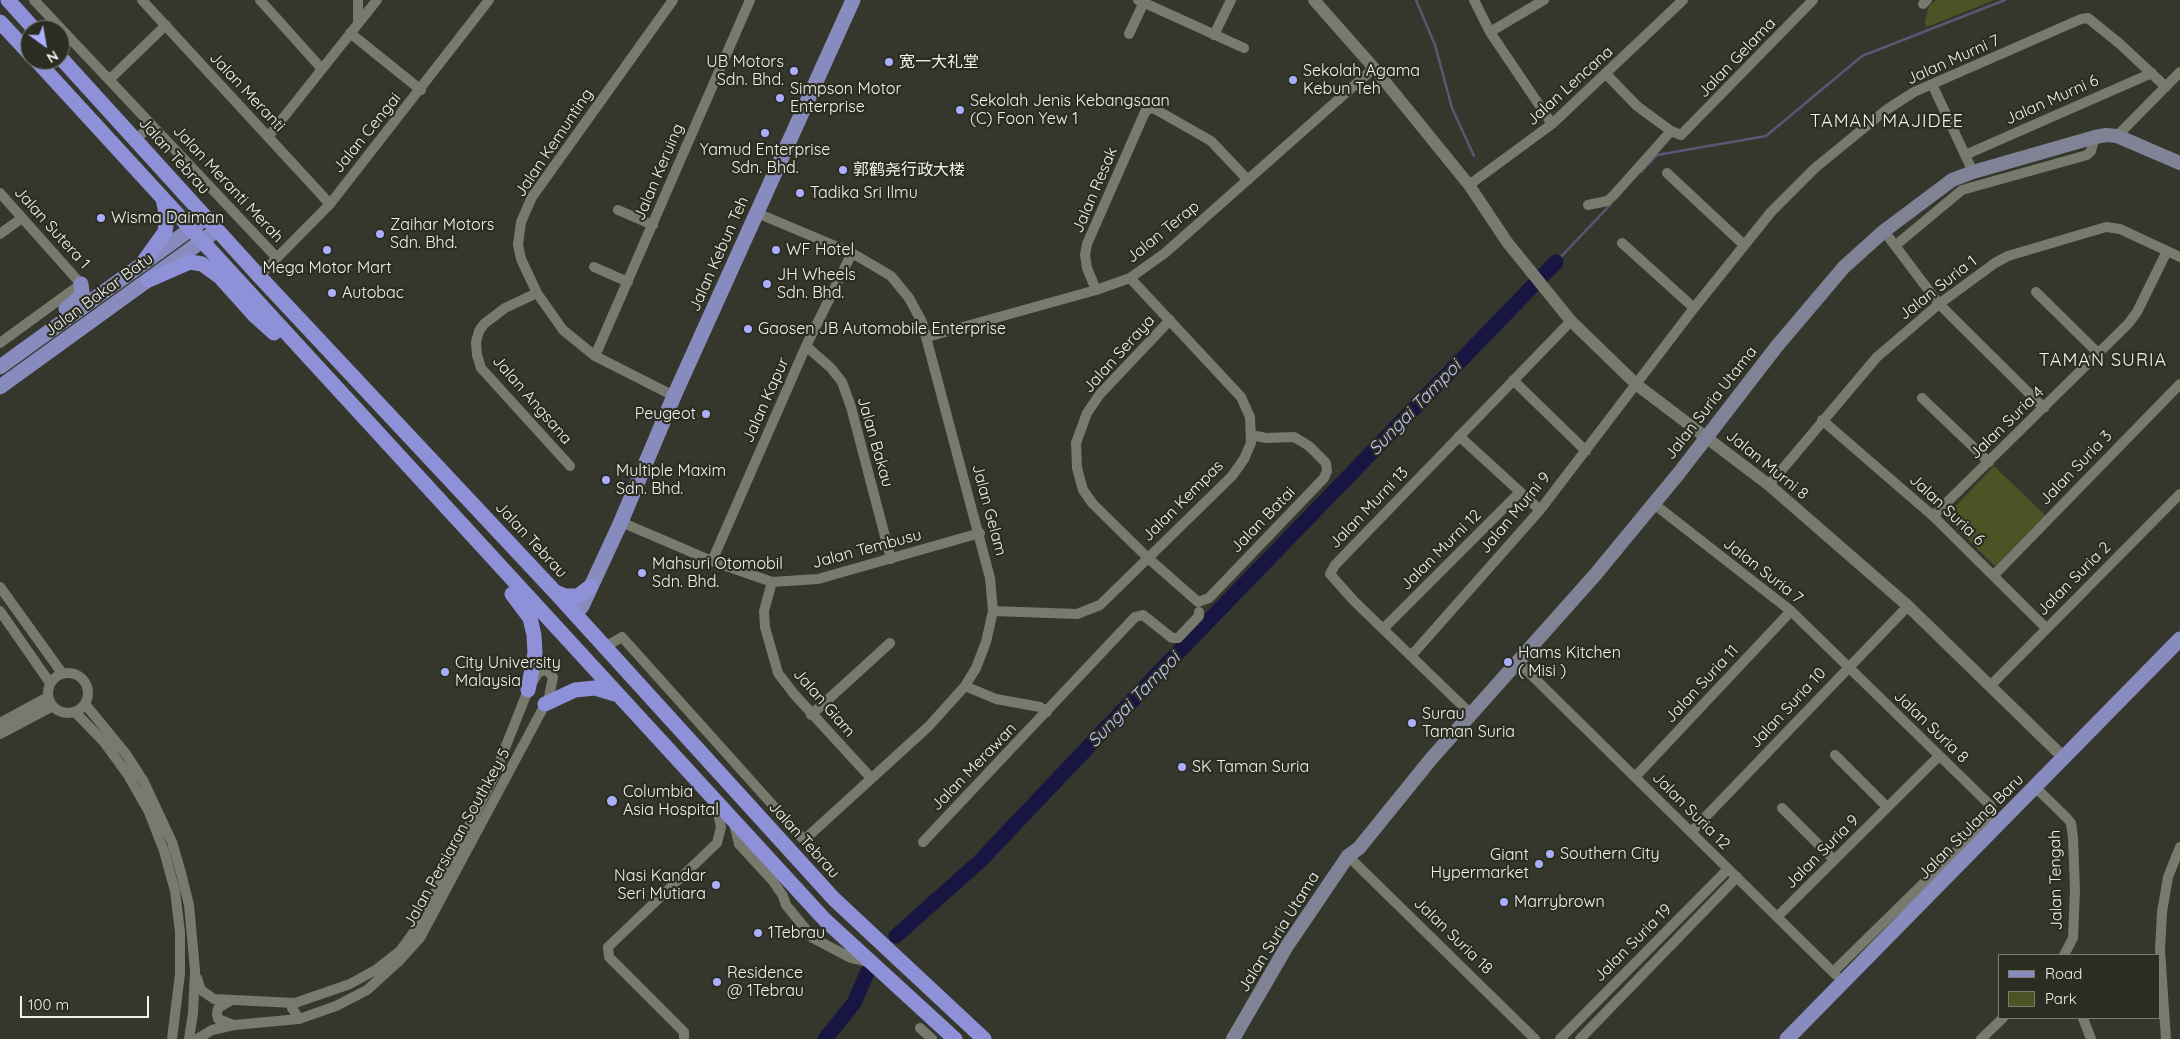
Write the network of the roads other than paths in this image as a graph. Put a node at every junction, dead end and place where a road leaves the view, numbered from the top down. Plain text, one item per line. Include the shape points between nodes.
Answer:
1 (8, 0) edge
2 (34, 0) edge
3 (142, 0) edge
4 (260, 0) edge
5 (358, 0) edge
6 (377, 0) edge
7 (489, 0) edge
8 (673, 0) edge
9 (750, 0) edge
10 (853, 0) edge
11 (1231, 0) edge
12 (1314, 0) edge
13 (1474, 0) edge
14 (1544, 0) edge
15 (1683, 0) edge
16 (1813, 0) edge
17 (1143, 1) edge
18 (26, 20) edge
19 (0, 22) edge
20 (358, 24) junction
21 (166, 25) junction
22 (1490, 32) junction
23 (350, 34) junction
24 (1129, 34) dead end
25 (1214, 35) junction
26 (20, 43) edge
27 (1244, 48) dead end
28 (70, 68) edge
29 (322, 68) junction
30 (1374, 68) junction
31 (45, 70) edge
32 (2180, 72) edge
33 (2152, 73) junction
34 (1606, 74) junction
35 (110, 79) junction
36 (1932, 84) junction
37 (2166, 87) junction
38 (421, 90) junction
39 (1552, 124) junction
40 (152, 125) junction
41 (1676, 133) junction
42 (268, 136) junction
43 (2117, 136) junction
44 (2095, 137) junction
45 (136, 140) junction
46 (1965, 155) junction
47 (2180, 163) edge
48 (1667, 172) dead end
49 (1973, 172) junction
50 (1248, 180) junction
51 (1474, 181) junction
52 (0, 193) edge
53 (163, 199) junction
54 (330, 204) junction
55 (1588, 204) dead end
56 (618, 210) dead end
57 (757, 213) junction
58 (22, 218) junction
59 (206, 218) junction
60 (653, 224) junction
61 (190, 229) junction
62 (217, 230) junction
63 (1884, 231) junction
64 (0, 234) edge
65 (202, 241) junction
66 (1622, 244) dead end
67 (1744, 245) junction
68 (1896, 245) junction
69 (2168, 252) junction
70 (852, 253) junction
71 (2180, 257) edge
72 (276, 258) junction
73 (142, 264) junction
74 (594, 267) dead end
75 (259, 276) junction
76 (1130, 278) junction
77 (149, 280) junction
78 (628, 282) junction
79 (81, 284) junction
80 (1096, 290) junction
81 (2036, 292) dead end
82 (537, 293) junction
83 (1939, 304) junction
84 (1694, 308) junction
85 (1170, 320) junction
86 (1571, 321) junction
87 (50, 330) junction
88 (927, 337) junction
89 (0, 343) edge
90 (806, 346) junction
91 (2099, 354) junction
92 (595, 356) junction
93 (312, 360) junction
94 (3, 364) edge
95 (1514, 380) junction
96 (2180, 384) edge
97 (1637, 385) junction
98 (0, 387) edge
99 (674, 396) junction
100 (1922, 398) dead end
101 (2044, 408) junction
102 (1822, 420) junction
103 (1252, 435) junction
104 (1459, 436) junction
105 (1706, 437) junction
106 (1586, 451) junction
107 (1989, 462) junction
108 (570, 466) dead end
109 (1769, 485) junction
110 (1520, 492) junction
111 (434, 494) junction
112 (2180, 494) edge
113 (1654, 504) junction
114 (1540, 510) junction
115 (1933, 516) junction
116 (620, 523) junction
117 (980, 533) junction
118 (1148, 558) junction
119 (891, 560) junction
120 (712, 561) junction
121 (1994, 575) junction
122 (772, 582) junction
123 (591, 586) junction
124 (0, 588) edge
125 (556, 592) junction
126 (1908, 606) junction
127 (0, 611) edge
128 (993, 611) junction
129 (1791, 611) junction
130 (1199, 612) dead end
131 (542, 613) junction
132 (579, 617) junction
133 (2046, 628) junction
134 (1383, 629) junction
135 (2180, 639) edge
136 (601, 642) junction
137 (890, 643) dead end
138 (1411, 656) junction
139 (1518, 662) junction
140 (1848, 666) junction
141 (62, 673) junction
142 (50, 683) junction
143 (965, 686) junction
144 (1990, 686) junction
145 (528, 690) junction
146 (616, 694) junction
147 (50, 702) junction
148 (85, 704) junction
149 (545, 704) junction
150 (75, 712) junction
151 (1047, 712) junction
152 (812, 714) junction
153 (1471, 714) junction
154 (0, 723) edge
155 (0, 734) edge
156 (660, 742) junction
157 (1835, 755) dead end
158 (1939, 756) junction
159 (2063, 757) junction
160 (1635, 777) junction
161 (871, 778) junction
162 (2035, 787) junction
163 (716, 802) junction
164 (1887, 807) junction
165 (1782, 808) dead end
166 (734, 824) junction
167 (1691, 832) junction
168 (922, 842) dead end
169 (717, 843) junction
170 (739, 844) junction
171 (2180, 847) edge
172 (1354, 855) junction
173 (1834, 860) junction
174 (1728, 869) junction
175 (1736, 877) junction
176 (1777, 917) junction
177 (2065, 954) edge
178 (871, 963) junction
179 (195, 970) junction
180 (1838, 977) junction
181 (230, 1001) junction
182 (295, 1003) junction
183 (299, 1019) junction
184 (2002, 1019) edge
185 (2083, 1019) edge
186 (234, 1026) junction
187 (920, 1028) dead end
188 (172, 1039) edge
189 (189, 1039) edge
190 (197, 1039) edge
191 (684, 1039) edge
192 (932, 1039) edge
193 (955, 1039) edge
194 (984, 1039) edge
195 (1233, 1039) edge
196 (1244, 1039) edge
197 (1535, 1039) edge
198 (1560, 1039) edge
199 (1580, 1039) edge
200 (1787, 1039) edge
201 (1982, 1039) edge
202 (2091, 1039) edge
203 (2166, 1039) edge

1 - 18 highway
2 - 35 street, Jalan Meranti Merah
3 - 21 street, Jalan Meranti
4 - 29 street
5 - 20 street
6 - 20 street
7 - 38 street, Jalan Cengai
8 - 82 street, Jalan Kemunting via 532,197 520,222 520,259
9 - 60 street, Jalan Keruing
10 - 57 main road, Jalan Kebun Teh
11 - 25 street
12 - 30 street, Jalan Murni 8
13 - 22 street
14 - 22 street
15 - 34 street, Jalan Lencana
16 - 41 street, Jalan Gelama
17 - 24 street
17 - 25 street
19 - 26 highway
20 - 23 street
21 - 35 street
21 - 42 street, Jalan Meranti
22 - 39 street
23 - 29 street
23 - 38 street
25 - 27 street
28 - 45 highway, Jalan Tebrau
29 - 42 street
30 - 50 street, Jalan Terap
30 - 51 street, Jalan Murni 8
31 - 53 highway
32 - 37 street
33 - 36 street, Jalan Murni 7 via 2088,18
33 - 37 street, Jalan Murni 7
33 - 46 street, Jalan Murni 6
34 - 39 street, Jalan Lencana
34 - 41 street via 1637,106
35 - 40 street, Jalan Meranti Merah
36 - 46 street
36 - 67 street, Jalan Murni 7 via 1886,110 1815,168 1771,212
37 - 43 street
38 - 54 street, Jalan Cengai
39 - 51 street, Jalan Lencana
40 - 45 street
40 - 72 street, Jalan Meranti Merah
41 - 55 street, Jalan Gelama via 1613,196 1606,201
42 - 54 street, Jalan Meranti
43 - 44 main road, Jalan Suria Utama
43 - 47 main road, Jalan Suria Utama
44 - 49 main road, Jalan Suria Utama
44 - 68 street via 2087,155 1962,190
45 - 59 highway, Jalan Tebrau
46 - 49 street
48 - 67 street
49 - 63 main road, Jalan Suria Utama via 1952,180
50 - 76 street, Jalan Terap via 1165,253
50 - 80 street, Jalan Resak via 1211,141 1150,108 1145,112 1087,244 1087,268
51 - 86 street, Jalan Murni 8 via 1495,226
52 - 58 street, Jalan Sutera 1
53 - 61 highway
53 - 73 highway via 167,217 165,232
54 - 72 street, Jalan Cengai
56 - 60 street
57 - 70 street, Jalan Gelam
57 - 99 main road, Jalan Kebun Teh
58 - 64 street
58 - 79 street, Jalan Sutera 1
59 - 61 main road, Jalan Bakar Batu
59 - 62 highway, Jalan Tebrau
60 - 78 street, Jalan Keruing
61 - 65 highway
61 - 73 main road, Jalan Bakar Batu
62 - 65 main road, Jalan Bakar Batu
62 - 75 highway, Jalan Tebrau
63 - 68 street
63 - 105 main road, Jalan Suria Utama via 1844,267 1815,300
65 - 77 main road, Jalan Bakar Batu
65 - 93 highway
66 - 84 street
67 - 84 street, Jalan Murni 7
68 - 83 street
69 - 71 street, Jalan Suria 1
69 - 83 street, Jalan Suria 1 via 2120,229 2106,227 2008,256
69 - 91 street, Jalan Suria 4 via 2137,312
70 - 88 street, Jalan Gelam via 891,276 909,298
70 - 90 street, Jalan Kapur
72 - 75 street, Jalan Cengai
73 - 87 main road, Jalan Bakar Batu
74 - 78 street
75 - 125 highway, Jalan Tebrau
76 - 80 street, Jalan Terap
76 - 85 street, Jalan Kempas
77 - 93 highway via 190,262 202,264 220,276 262,322
77 - 98 main road, Jalan Bakar Batu
78 - 92 street, Jalan Keruing
79 - 87 main road via 79,298 56,319
79 - 89 street
80 - 88 street, Jalan Terap
81 - 91 street
82 - 92 street, Jalan Kemunting via 562,330
82 - 108 street, Jalan Angsana via 505,308 484,324 476,342 477,355 481,368
83 - 101 street
83 - 102 street, Jalan Suria 1 via 1877,357
84 - 97 street, Jalan Murni 7
85 - 103 street, Jalan Kempas via 1241,397 1250,417
85 - 118 street, Jalan Seraya via 1100,394 1087,413 1076,443 1077,468 1083,490
86 - 95 street, Jalan Murni 13
86 - 97 street, Jalan Murni 8
87 - 94 main road, Jalan Bakar Batu
88 - 117 street, Jalan Gelam
90 - 119 street, Jalan Bakau via 842,382
90 - 120 street, Jalan Kapur
91 - 101 street, Jalan Suria 4
92 - 99 street, Jalan Kemunting
93 - 111 highway
95 - 104 street, Jalan Murni 13
95 - 106 street
96 - 121 street, Jalan Suria 3
97 - 105 street, Jalan Murni 8
97 - 106 street, Jalan Murni 9
99 - 116 main road, Jalan Kebun Teh
100 - 107 street
101 - 107 street, Jalan Suria 4
102 - 109 street, Jalan Suria 1
102 - 115 street, Jalan Suria 6
103 - 118 street, Jalan Kempas via 1244,459 1232,476
103 - 118 street, Jalan Batai via 1294,437 1326,463 1324,478 1204,602 1198,602
104 - 110 street
104 - 134 street, Jalan Murni 13 via 1330,574 1336,584
105 - 109 street, Jalan Murni 8
105 - 113 main road, Jalan Suria Utama
106 - 114 street, Jalan Murni 9
107 - 115 street, Jalan Suria 4
109 - 126 street, Jalan Murni 8
110 - 114 street
110 - 134 street, Jalan Murni 12
111 - 131 highway
111 - 145 highway via 530,618 535,653
112 - 133 street, Jalan Suria 2
113 - 129 street, Jalan Suria 7
113 - 139 main road, Jalan Suria Utama
114 - 138 street, Jalan Murni 9
115 - 121 street, Jalan Suria 6
116 - 120 street, Jalan Tembusu
116 - 123 main road, Jalan Kebun Teh
116 - 132 main road, Jalan Kebun Teh via 618,545
117 - 119 street, Jalan Tembusu
117 - 128 street, Jalan Gelam
118 - 128 street, Jalan Kempas via 1100,605 1077,614
119 - 122 street, Jalan Tembusu via 818,579
120 - 122 street, Jalan Tembusu
121 - 133 street, Jalan Suria 6
122 - 152 street, Jalan Giam via 764,611 768,642 778,673
123 - 125 highway via 578,596
123 - 132 main road, Jalan Kebun Teh
124 - 141 street
125 - 132 highway, Jalan Tebrau
126 - 140 street, Jalan Suria 10
126 - 144 street, Jalan Murni 8
127 - 142 street
128 - 143 street, Jalan Gelam via 976,668
129 - 140 street, Jalan Suria 7
129 - 160 street, Jalan Suria 11
130 - 151 street, Jalan Merawan via 1199,616 1178,638 1172,638 1143,616 1135,617
131 - 132 highway via 552,618
131 - 146 highway
132 - 136 highway, Jalan Tebrau
132 - 156 highway via 578,641 649,719
133 - 144 street, Jalan Suria 2
134 - 138 street, Jalan Murni 13
135 - 159 main road, Jalan Stulang Baru
136 - 161 street, Jalan Gelam via 622,637 804,840
136 - 194 highway, Jalan Tebrau via 834,899
137 - 152 street
138 - 153 street, Jalan Murni 13
139 - 153 main road, Jalan Suria Utama
139 - 160 street, Jalan Suria 12
140 - 158 street, Jalan Suria 8
140 - 167 street, Jalan Suria 10
141 - 142 street
141 - 148 street via 76,674 86,684
142 - 147 street
143 - 151 street, Jalan Merawan via 996,699 1040,707
143 - 161 street, Jalan Gelam via 929,726
144 - 159 street, Jalan Murni 8
145 - 149 street, Jalan Persiaran Southkey 5 via 538,674 546,669 550,671 554,684
145 - 182 street, Jalan Persiaran Southkey 5 via 494,776 467,832 419,925 400,951 350,984
146 - 149 highway via 595,688 575,690
146 - 156 highway
147 - 150 street via 63,713
147 - 154 street
147 - 155 street
148 - 150 street
148 - 179 street via 107,728 144,782 172,842 189,905
149 - 183 street, Jalan Persiaran Southkey 5 via 420,938 367,990 336,1006
150 - 188 street via 104,742 128,775 149,812 164,850 180,932 180,974
151 - 168 street, Jalan Merawan
152 - 161 street, Jalan Giam
153 - 172 main road, Jalan Suria Utama
156 - 163 highway
157 - 164 street
158 - 164 street, Jalan Suria 9
158 - 180 street, Jalan Suria 8 via 1988,802 1992,809 1989,819
159 - 162 main road, Jalan Stulang Baru
160 - 167 street, Jalan Suria 12
162 - 177 street, Jalan Tengah via 2067,818 2073,838 2073,938
162 - 180 main road, Jalan Stulang Baru
163 - 166 highway
163 - 169 street via 721,827
164 - 173 street, Jalan Suria 9
165 - 173 street
166 - 170 street
166 - 178 highway via 824,920
167 - 174 street, Jalan Suria 12
169 - 170 street
169 - 191 street via 608,947 609,957 684,1032
170 - 178 street via 773,881 786,905 813,938 851,958
171 - 203 street via 2168,877 2162,912 2160,950
172 - 195 main road, Jalan Suria Utama via 1287,946
172 - 196 main road, Jalan Suria Utama via 1262,1000
172 - 197 street, Jalan Suria 18
173 - 176 street, Jalan Suria 9
174 - 175 street, Jalan Suria 12
174 - 198 street, Jalan Suria 19
175 - 176 street, Jalan Suria 12
175 - 199 street
176 - 180 street, Jalan Suria 12
178 - 193 highway
179 - 181 street via 201,990 214,998
179 - 189 street
180 - 200 main road, Jalan Stulang Baru
181 - 182 street
181 - 186 street via 218,1008 217,1014 218,1019
182 - 183 street via 292,1008
183 - 186 street, Jalan Persiaran Southkey 5
184 - 201 street
185 - 202 street
186 - 190 street, Jalan Persiaran Southkey 5 via 212,1030
187 - 192 street

